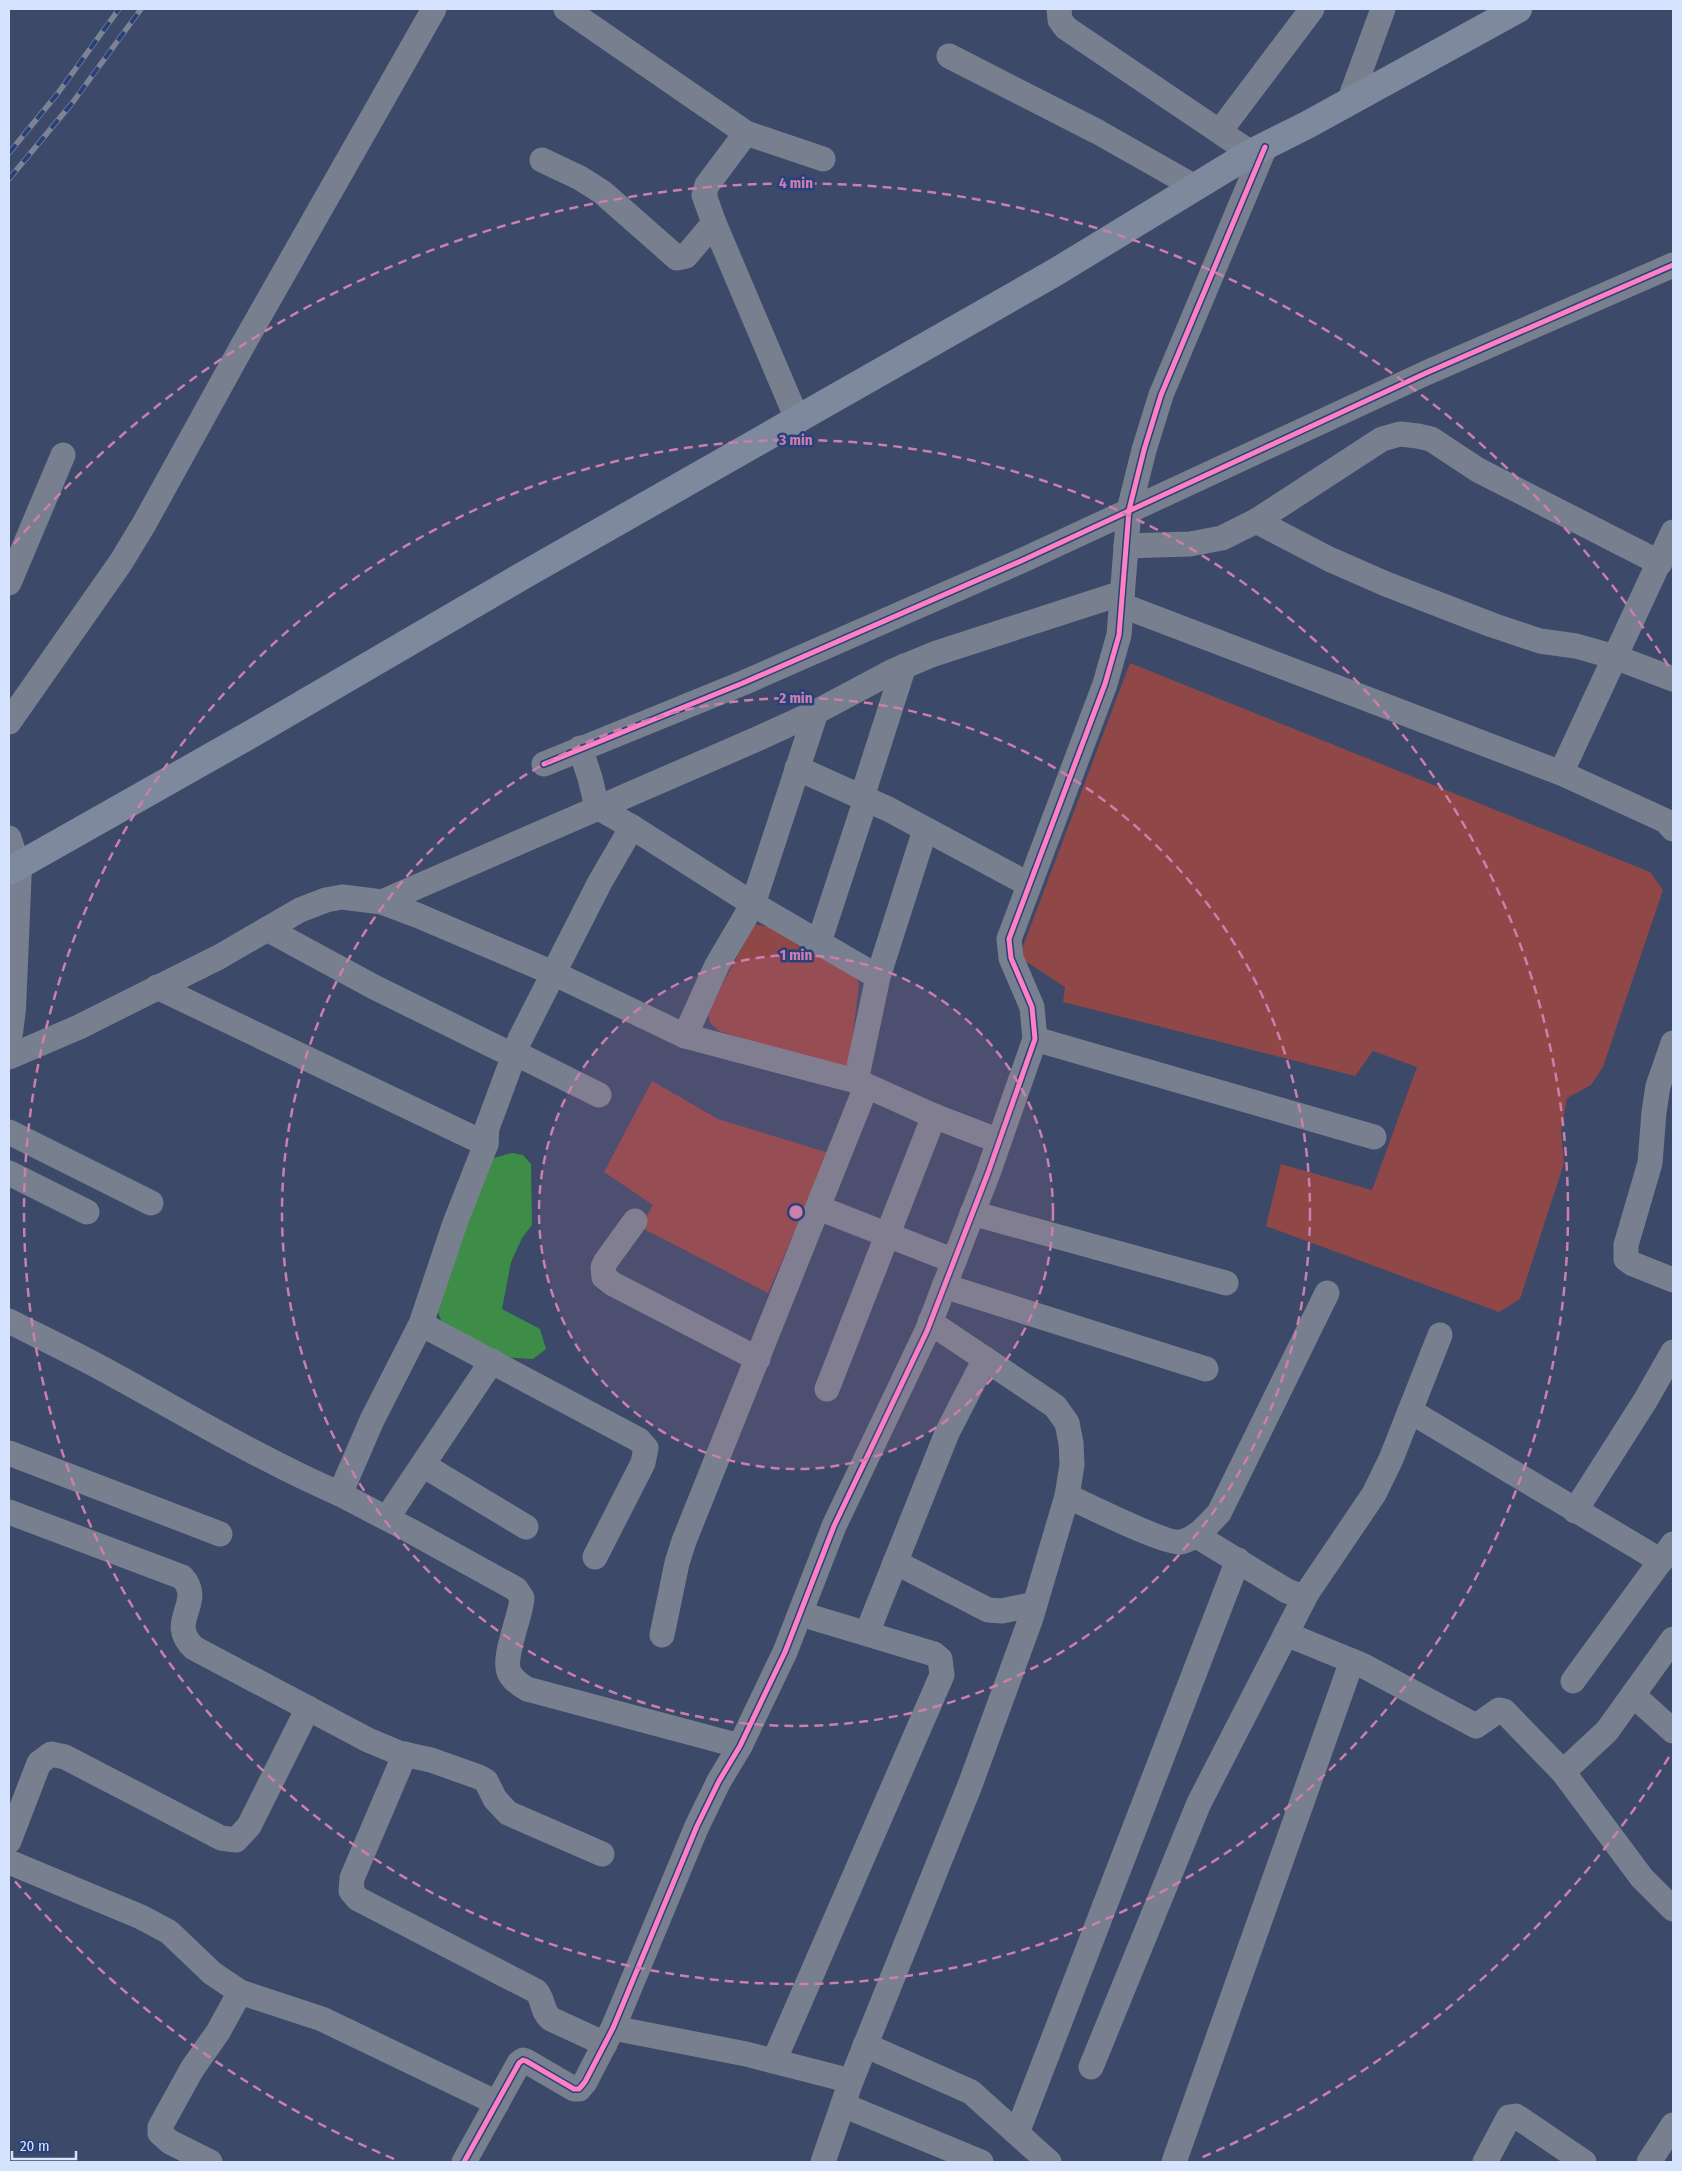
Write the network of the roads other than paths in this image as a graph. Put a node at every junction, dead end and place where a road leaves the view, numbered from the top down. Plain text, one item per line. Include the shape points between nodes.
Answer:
1 (434, 9) edge
2 (566, 9) edge
3 (1059, 9) edge
4 (1312, 9) edge
5 (1383, 9) edge
6 (1518, 9) edge
7 (949, 56) dead end
8 (1350, 100) junction
9 (1220, 131) junction
10 (746, 133) junction
11 (1258, 150) junction
12 (542, 160) dead end
13 (823, 160) dead end
14 (1195, 187) junction
15 (714, 222) junction
16 (1673, 265) edge
17 (798, 421) junction
18 (63, 455) dead end
19 (1129, 510) junction
20 (1256, 521) junction
21 (1673, 532) edge
22 (1126, 546) junction
23 (1660, 563) junction
24 (9, 583) edge
25 (1122, 599) junction
26 (1615, 657) junction
27 (904, 666) junction
28 (1673, 679) edge
29 (816, 712) junction
30 (9, 722) edge
31 (580, 748) junction
32 (544, 764) dead end
33 (797, 768) junction
34 (1561, 772) junction
35 (864, 798) junction
36 (597, 807) junction
37 (632, 827) junction
38 (1673, 829) edge
39 (925, 830) junction
40 (9, 838) edge
41 (13, 869) edge
42 (1028, 884) junction
43 (382, 902) junction
44 (753, 904) junction
45 (267, 929) junction
46 (819, 942) junction
47 (553, 973) junction
48 (878, 977) junction
49 (157, 987) junction
50 (10, 1018) edge
51 (685, 1036) junction
52 (1035, 1039) junction
53 (1673, 1044) edge
54 (514, 1055) junction
55 (9, 1057) edge
56 (861, 1084) junction
57 (598, 1095) dead end
58 (934, 1116) junction
59 (9, 1132) edge
60 (1374, 1137) dead end
61 (999, 1141) junction
62 (486, 1144) junction
63 (9, 1174) edge
64 (151, 1204) dead end
65 (819, 1208) junction
66 (87, 1212) dead end
67 (972, 1214) junction
68 (635, 1221) dead end
69 (888, 1235) junction
70 (954, 1261) junction
71 (1673, 1280) edge
72 (1226, 1283) dead end
73 (944, 1286) junction
74 (1327, 1293) dead end
75 (9, 1321) edge
76 (930, 1322) junction
77 (421, 1324) junction
78 (1440, 1335) dead end
79 (1673, 1352) edge
80 (758, 1359) junction
81 (985, 1359) junction
82 (492, 1361) junction
83 (1206, 1369) dead end
84 (827, 1389) dead end
85 (1410, 1411) junction
86 (9, 1453) edge
87 (423, 1465) junction
88 (340, 1494) junction
89 (1067, 1496) junction
90 (1575, 1510) junction
91 (9, 1512) edge
92 (388, 1518) junction
93 (526, 1527) dead end
94 (220, 1534) dead end
95 (1197, 1536) junction
96 (1667, 1552) edge
97 (595, 1557) dead end
98 (1238, 1560) junction
99 (895, 1562) junction
100 (1307, 1594) junction
101 (1035, 1604) junction
102 (801, 1614) junction
103 (866, 1633) junction
104 (1286, 1634) junction
105 (662, 1635) dead end
106 (1673, 1639) edge
107 (1352, 1661) junction
108 (1573, 1681) dead end
109 (1633, 1695) junction
110 (308, 1708) junction
111 (1673, 1731) edge
112 (740, 1746) junction
113 (404, 1754) junction
114 (1563, 1772) junction
115 (9, 1841) edge
116 (602, 1854) dead end
117 (9, 1862) edge
118 (1673, 1909) edge
119 (240, 1992) junction
120 (609, 2036) junction
121 (865, 2045) junction
122 (774, 2062) junction
123 (1090, 2067) dead end
124 (851, 2081) junction
125 (497, 2103) junction
126 (843, 2105) junction
127 (1673, 2126) edge
128 (1017, 2133) junction
129 (210, 2162) edge
130 (464, 2162) edge
131 (823, 2162) edge
132 (981, 2162) edge
133 (1049, 2162) edge
134 (1174, 2162) edge
135 (1485, 2162) edge
136 (1584, 2162) edge
137 (1648, 2162) edge

1 - 30 street via 140,532
2 - 10 street
3 - 9 street via 1060,20 1066,28
4 - 9 street
5 - 8 street
6 - 8 main road
7 - 14 street via 1098,132
8 - 11 main road
9 - 11 street
10 - 13 street
10 - 15 street via 706,188 704,195
11 - 14 main road
11 - 19 street via 1161,395
12 - 15 street via 602,192 677,258 686,256
14 - 17 main road
15 - 17 street
16 - 19 street
17 - 41 main road
18 - 24 street
19 - 22 street
19 - 31 street via 743,683
20 - 22 street via 1222,538 1198,543
20 - 23 street via 1382,439 1400,434 1430,440 1478,470
20 - 26 street via 1329,559 1492,625 1540,641 1576,646
21 - 23 street
22 - 25 street
23 - 26 street
25 - 27 street via 972,640
25 - 34 street
25 - 42 street via 1119,636 1105,684
26 - 28 street
26 - 34 street
27 - 29 street
27 - 35 street
29 - 33 street
29 - 36 street
31 - 32 street
31 - 36 street
33 - 35 street
33 - 44 street
34 - 38 street via 1666,821
35 - 39 street
35 - 46 street
36 - 37 street
36 - 43 street
37 - 44 street
37 - 47 street
39 - 42 street
39 - 48 street
40 - 41 street
41 - 50 street
42 - 52 street via 1009,939 1011,958 1032,1006
43 - 45 street via 342,897 326,900
43 - 47 street
44 - 46 street
44 - 51 street via 717,965
45 - 49 street
45 - 54 street via 374,987
46 - 48 street
47 - 51 street
47 - 54 street
48 - 56 street
49 - 55 street via 79,1027
49 - 62 street
51 - 56 street
52 - 60 street
52 - 61 street
53 - 71 street via 1658,1086 1648,1177 1626,1245 1626,1259
54 - 57 street
54 - 62 street via 487,1128
56 - 58 street
56 - 65 street
58 - 61 street
58 - 69 street
59 - 64 street
61 - 67 street
62 - 77 street
63 - 66 street
65 - 69 street
65 - 80 street
67 - 70 street
67 - 72 street
68 - 80 street via 606,1261 604,1277
69 - 70 street
69 - 84 street
70 - 73 street
73 - 76 street
73 - 83 street
74 - 95 street via 1219,1512
75 - 88 street via 307,1480
76 - 81 street
76 - 102 street via 834,1526
77 - 82 street
77 - 88 street via 372,1420
78 - 85 street
79 - 90 street
80 - 105 street via 684,1541
81 - 89 street via 1055,1406 1068,1423 1072,1465
81 - 99 street via 948,1433
82 - 87 street
82 - 97 street via 639,1440 646,1448 642,1463
85 - 90 street
85 - 100 street via 1374,1494
86 - 94 street
87 - 92 street
87 - 93 street
88 - 92 street
89 - 95 street via 1178,1543
89 - 101 street
90 - 96 street
91 - 110 street via 182,1576 190,1584 191,1593 183,1623 186,1640 194,1648
92 - 112 street via 516,1589 522,1598 522,1611 508,1655 508,1672 515,1682 527,1689
95 - 98 street
96 - 108 street
98 - 100 street via 1294,1595
98 - 128 street
99 - 101 street via 988,1610 1002,1611
99 - 103 street
100 - 104 street
101 - 121 street via 970,1785
102 - 103 street
102 - 112 street
103 - 122 street via 934,1654 940,1659 942,1675
104 - 107 street
104 - 123 street via 1198,1803
106 - 109 street
107 - 114 street via 1476,1726 1502,1710
107 - 134 street
109 - 111 street
109 - 114 street via 1608,1730
110 - 113 street via 368,1740
110 - 115 street via 249,1826 236,1840 221,1838 65,1757 51,1754 39,1763
112 - 120 street via 697,1826
113 - 116 street via 479,1777 486,1781 498,1803 508,1813
113 - 120 street via 352,1878 351,1891 358,1899 536,1991 544,2012 551,2019
114 - 118 street via 1642,1878
117 - 119 street via 141,1917 169,1932 212,1974
119 - 125 street via 322,2019
119 - 129 street via 160,2127 160,2133 170,2142
120 - 122 street via 746,2054
120 - 125 street via 579,2089 523,2060
121 - 124 street
121 - 128 street via 970,2092
122 - 124 street
124 - 126 street
125 - 130 street
126 - 131 street
126 - 132 street
127 - 137 street
128 - 133 street
135 - 136 street via 1509,2117 1516,2116

